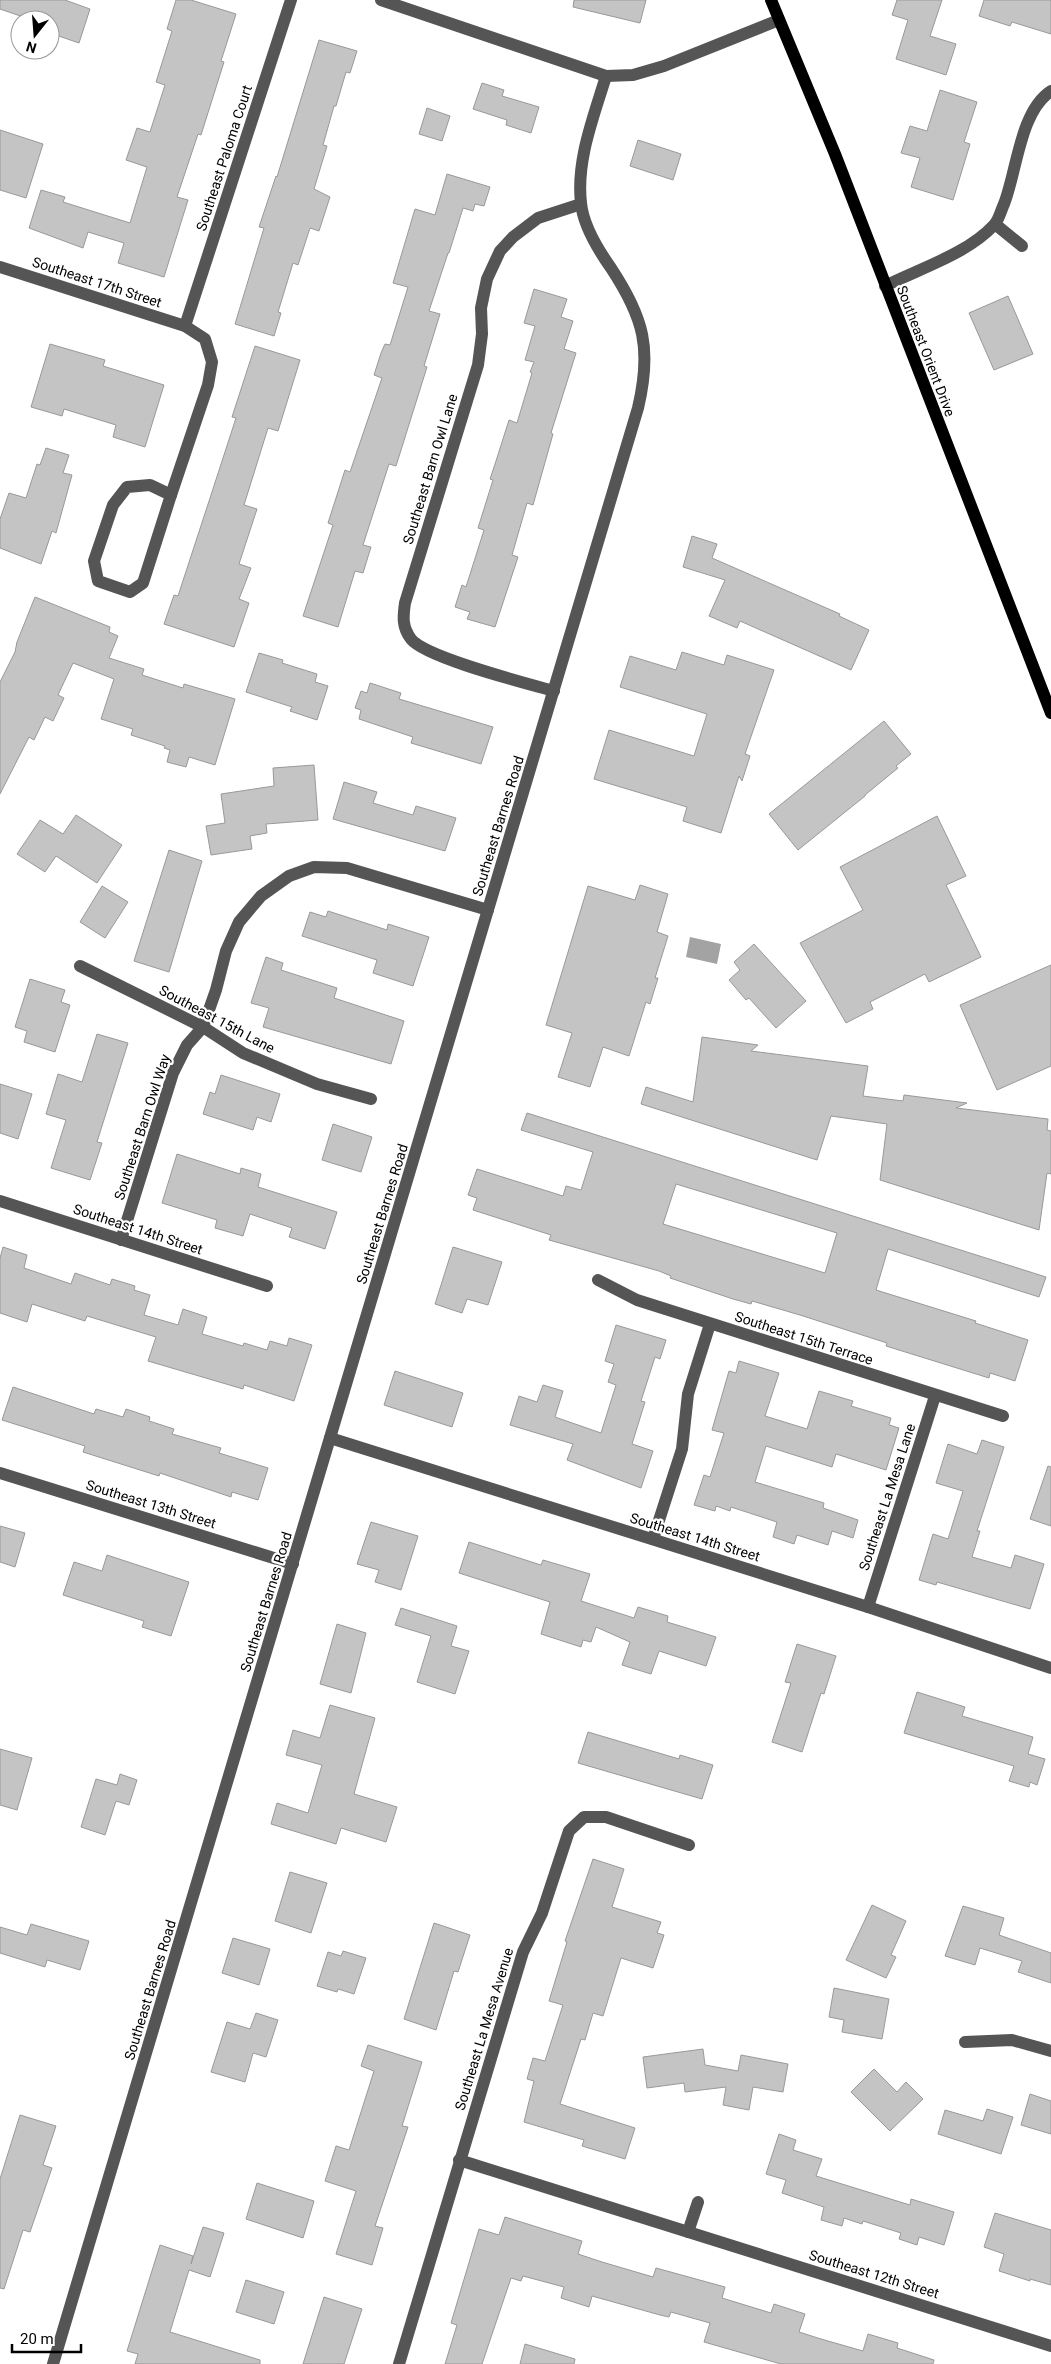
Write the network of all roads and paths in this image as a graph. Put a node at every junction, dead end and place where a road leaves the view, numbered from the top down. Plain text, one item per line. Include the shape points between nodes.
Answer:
1 (291, 0) edge
2 (381, 0) edge
3 (772, 0) edge
4 (412, 5) edge
5 (779, 20) junction
6 (606, 76) junction
7 (1051, 91) edge
8 (581, 204) junction
9 (996, 224) junction
10 (1022, 246) dead end
11 (0, 267) edge
12 (886, 286) junction
13 (185, 326) junction
14 (171, 495) junction
15 (554, 691) junction
16 (1051, 713) edge
17 (488, 910) junction
18 (80, 966) dead end
19 (202, 1027) junction
20 (371, 1099) dead end
21 (0, 1201) edge
22 (121, 1240) junction
23 (598, 1280) dead end
24 (266, 1286) dead end
25 (710, 1324) junction
26 (935, 1396) junction
27 (1003, 1416) dead end
28 (330, 1438) junction
29 (0, 1473) edge
30 (653, 1539) junction
31 (293, 1564) junction
32 (868, 1607) junction
33 (1051, 1668) edge
34 (690, 1845) dead end
35 (965, 2042) dead end
36 (1051, 2051) edge
37 (459, 2160) junction
38 (698, 2202) dead end
39 (688, 2232) junction
40 (1051, 2346) edge
41 (53, 2364) edge
42 (399, 2364) edge

1 - 13 street, Southeast Paloma Court
2 - 4 street
3 - 5 main road, Southeast Orient Drive
4 - 6 street
5 - 6 street via 664,66 633,75
5 - 12 main road, Southeast Orient Drive
6 - 8 street, Southeast Barnes Road via 584,151
7 - 9 street via 1042,97 1031,113
8 - 15 street, Southeast Barnes Road via 600,252 640,320 646,360 638,408
8 - 15 street, Southeast Barn Owl Lane via 538,218 513,237 500,251 487,279 481,308 478,365 402,621 412,640 433,654
9 - 10 street
9 - 12 street via 954,253
11 - 13 street, Southeast 17th Street
12 - 16 main road, Southeast Orient Drive
13 - 14 street, Southeast 17th Street via 205,339 212,362 208,385
14 - 14 street via 143,583 130,592 98,581 94,561 113,505 127,487 150,486
15 - 17 street, Southeast Barnes Road
17 - 19 street, Southeast Barn Owl Way via 347,868 314,867 289,876 261,896 240,922 226,952
17 - 28 street, Southeast Barnes Road
18 - 19 street, Southeast 15th Lane
19 - 20 street, Southeast 15th Lane via 243,1053 285,1072
19 - 22 street, Southeast Barn Owl Way via 187,1045 173,1073
21 - 22 street, Southeast 14th Street
22 - 24 street, Southeast 14th Street
23 - 25 street, Southeast 15th Terrace via 637,1300
25 - 26 street, Southeast 15th Terrace
25 - 30 street via 688,1394 682,1449
26 - 27 street, Southeast 15th Terrace
26 - 32 street, Southeast La Mesa Lane
28 - 30 street, Southeast 14th Street
28 - 31 street, Southeast Barnes Road
29 - 31 street, Southeast 13th Street
30 - 32 street, Southeast 14th Street
31 - 41 street, Southeast Barnes Road
32 - 33 street, Southeast 14th Street
34 - 37 street, Southeast La Mesa Avenue via 606,1817 584,1817 569,1832 542,1913 522,1952
35 - 36 street via 1012,2040
37 - 39 street, Southeast 12th Street
37 - 42 street, Southeast La Mesa Avenue
38 - 39 street
39 - 40 street, Southeast 12th Street

